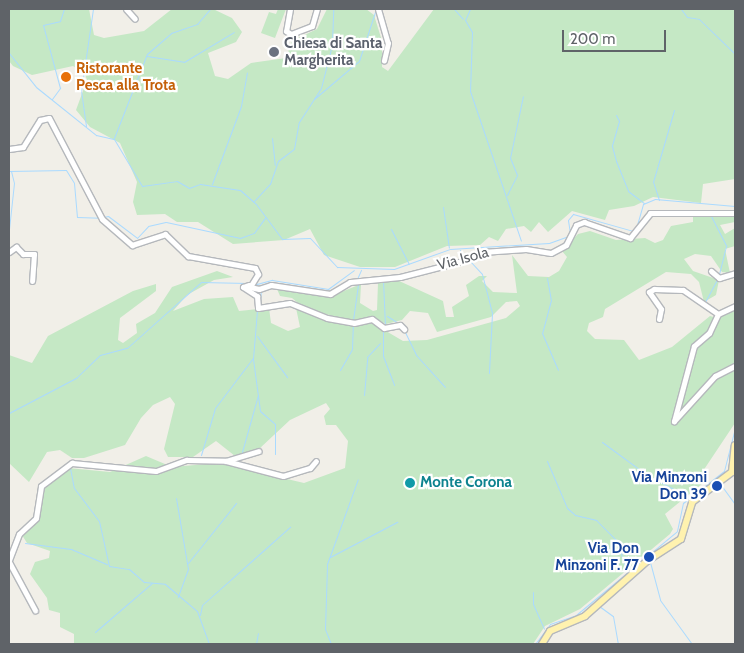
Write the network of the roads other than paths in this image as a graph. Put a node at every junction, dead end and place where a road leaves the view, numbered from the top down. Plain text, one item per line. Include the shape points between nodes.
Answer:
1 (126, 9) edge
2 (317, 9) edge
3 (378, 9) edge
4 (291, 11) edge
5 (135, 19) dead end
6 (384, 61) dead end
7 (9, 149) edge
8 (735, 213) edge
9 (9, 252) edge
10 (711, 270) dead end
11 (735, 273) edge
12 (32, 281) dead end
13 (249, 285) junction
14 (735, 306) edge
15 (718, 314) junction
16 (660, 319) dead end
17 (404, 329) dead end
18 (735, 366) edge
19 (735, 445) edge
20 (258, 451) dead end
21 (226, 461) junction
22 (316, 461) dead end
23 (9, 561) edge
24 (35, 610) dead end
25 (542, 644) edge

1 - 5 street
2 - 4 street via 312,26 287,33
3 - 6 street via 388,43
7 - 13 street via 23,147 40,120 49,118 102,219 132,244 165,234 188,256 255,268 258,274
8 - 13 street, Via Isola via 650,213 630,238 584,222 576,225 566,245 550,253 526,249 482,252 459,262 400,277 350,282 330,294
9 - 12 street via 16,247 23,254 34,254
10 - 11 street via 718,278
13 - 17 street via 244,287 256,296 258,308 290,303 327,318 354,323 372,320 384,328 400,325
14 - 15 street
15 - 16 street via 684,290 654,289 649,292 661,309
15 - 18 street via 709,332 694,346 674,421 715,376
19 - 25 main road via 732,472 692,502 680,539 646,561 585,616 550,631
20 - 21 street
21 - 22 street via 283,476 310,468
21 - 23 street via 186,460 156,471 133,465 116,470 66,466 41,486 34,522 19,534
23 - 24 street

